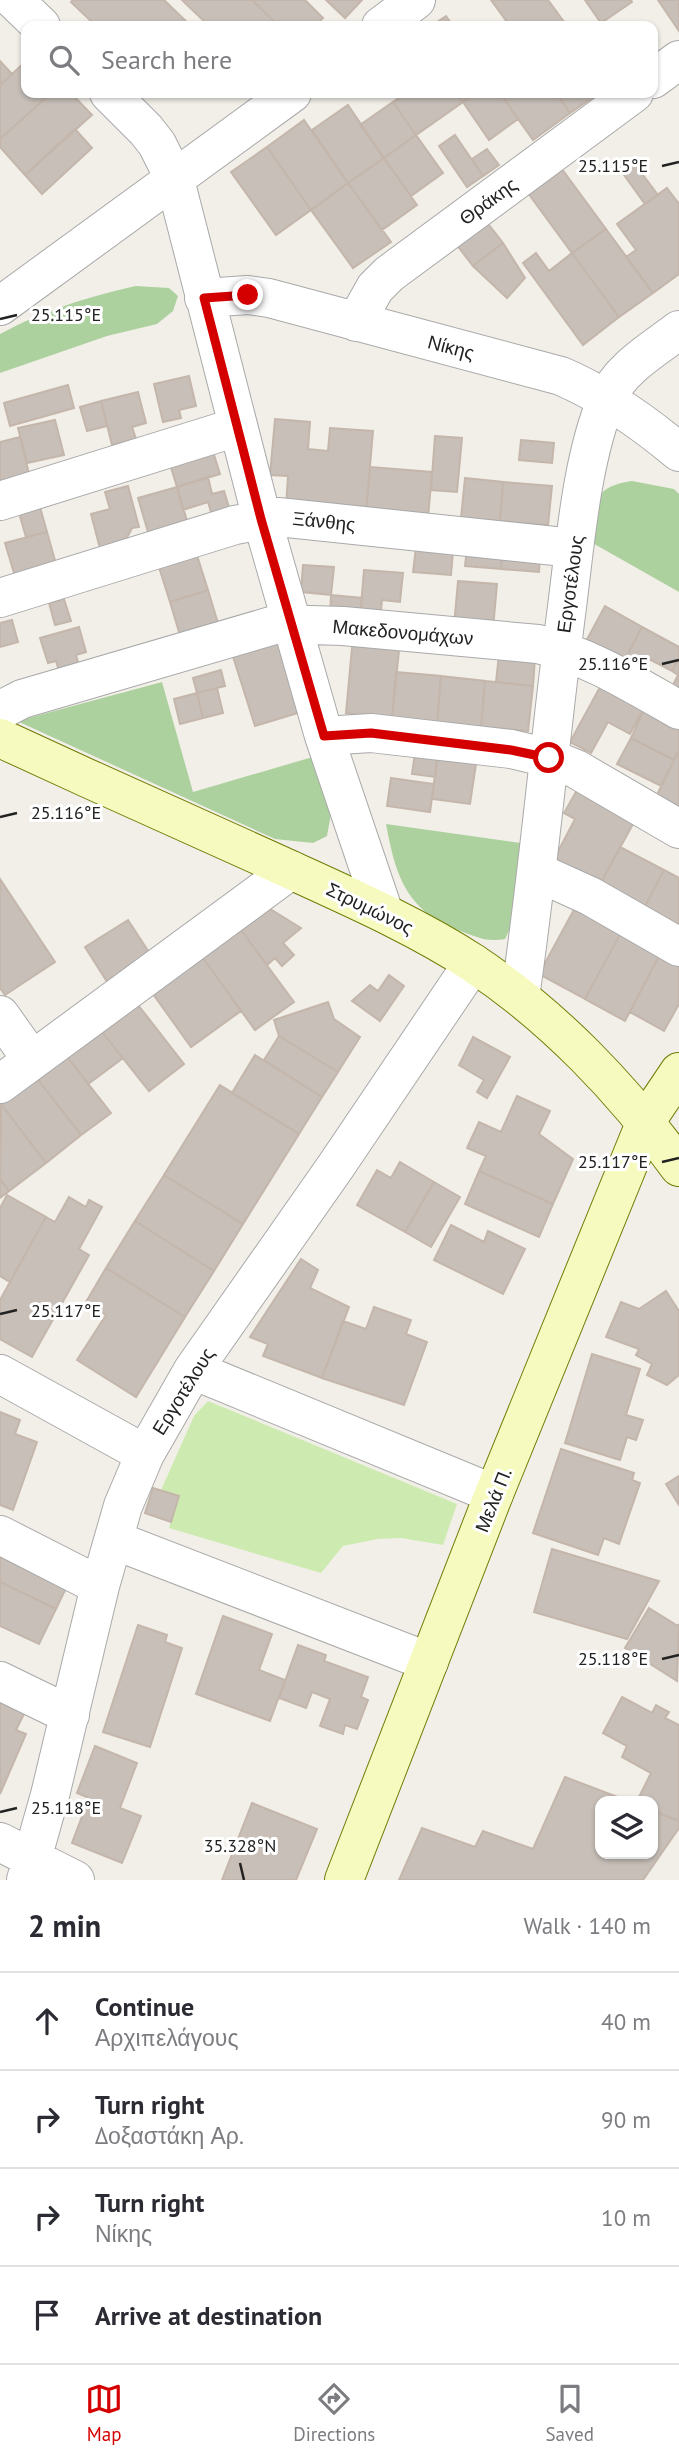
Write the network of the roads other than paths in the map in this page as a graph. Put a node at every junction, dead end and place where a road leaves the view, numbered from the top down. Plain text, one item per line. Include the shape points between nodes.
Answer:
1 (13, 0) edge
2 (36, 21) edge
3 (679, 60) edge
4 (658, 75) edge
5 (114, 98) edge
6 (285, 98) edge
7 (627, 98) edge
8 (175, 180) junction
9 (204, 298) junction
10 (0, 306) edge
11 (356, 322) junction
12 (679, 330) edge
13 (607, 399) junction
14 (237, 427) junction
15 (679, 452) edge
16 (0, 501) edge
17 (261, 519) junction
18 (574, 548) junction
19 (0, 598) edge
20 (293, 626) junction
21 (561, 650) junction
22 (679, 710) edge
23 (1, 735) edge
24 (324, 736) junction
25 (549, 758) junction
26 (679, 829) edge
27 (291, 870) junction
28 (537, 872) junction
29 (384, 913) junction
30 (679, 947) edge
31 (473, 963) junction
32 (520, 997) junction
33 (0, 1015) edge
34 (32, 1060) junction
35 (679, 1072) edge
36 (0, 1084) edge
37 (646, 1121) junction
38 (679, 1167) edge
39 (193, 1370) junction
40 (0, 1374) edge
41 (145, 1454) junction
42 (494, 1494) junction
43 (0, 1535) edge
44 (114, 1540) junction
45 (100, 1586) junction
46 (429, 1662) junction
47 (0, 1681) edge
48 (70, 1715) junction
49 (19, 1860) edge
50 (75, 1880) edge
51 (344, 1880) edge

1 - 2 street
3 - 4 street
5 - 8 street via 157,144
6 - 8 street
7 - 11 street, Θράκης via 389,274 375,288
8 - 9 street
8 - 10 street
9 - 11 street, Νίκης via 269,298
9 - 14 street
11 - 13 street, Νίκης via 561,376
12 - 13 street, Εργοτέλους via 621,377
13 - 15 street, Νίκης
13 - 18 street, Εργοτέλους via 591,453
14 - 16 street
14 - 17 street
17 - 18 street, Ξάνθης via 289,517
17 - 19 street, Ξάνθης
17 - 20 street
18 - 21 street, Εργοτέλους
20 - 21 street, Μακεδονομάχων via 343,626 530,643
20 - 23 street, Μακεδονομάχων via 265,627 22,699 3,709
20 - 24 street
21 - 22 street, Μακεδονομάχων via 593,662
21 - 25 street, Εργοτέλους
23 - 27 street, Στρυμώνος
24 - 25 street via 371,733
24 - 29 street
25 - 26 street
25 - 28 street, Εργοτέλους
27 - 29 street, Στρυμώνος
27 - 34 street
28 - 30 street via 590,896
28 - 32 street, Εργοτέλους
29 - 31 street, Στρυμώνος
31 - 32 street, Στρυμώνος
31 - 39 street, Εργοτέλους
32 - 37 street, Στρυμώνος
33 - 34 street
34 - 36 street
35 - 37 street, Μελά Π.
37 - 38 street, Στρυμώνος
37 - 42 street, Μελά Π.
39 - 41 street, Εργοτέλους
39 - 42 street
40 - 41 street
41 - 44 street, Εργοτέλους
42 - 46 street, Μελά Π.
43 - 45 street
44 - 45 street, Εργοτέλους
44 - 46 street
45 - 48 street, Εργοτέλους
46 - 51 street, Μελά Π.
47 - 48 street
48 - 49 street, Εργοτέλους
49 - 50 street

